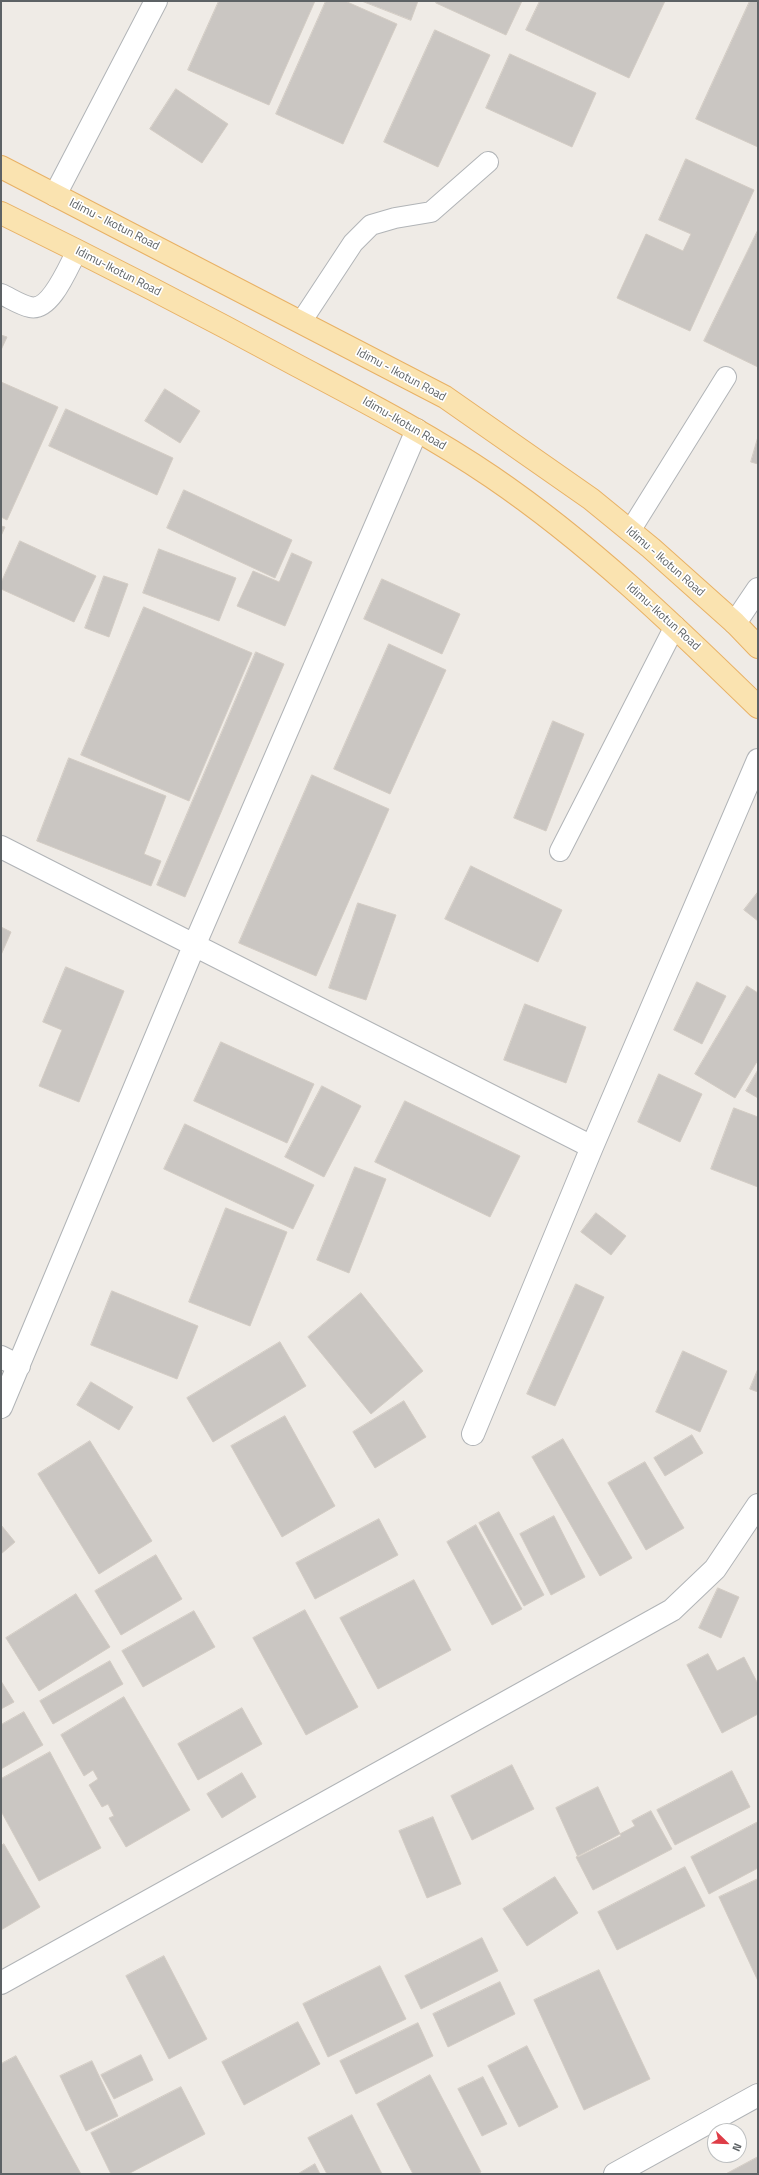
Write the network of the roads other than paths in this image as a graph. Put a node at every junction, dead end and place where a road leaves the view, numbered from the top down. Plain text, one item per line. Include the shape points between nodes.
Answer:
1 (156, 1) edge
2 (488, 162) dead end
3 (1, 167) edge
4 (55, 195) junction
5 (1, 212) edge
6 (77, 251) junction
7 (1, 294) edge
8 (301, 322) junction
9 (726, 377) dead end
10 (417, 430) junction
11 (630, 531) junction
12 (758, 589) edge
13 (735, 623) junction
14 (675, 626) junction
15 (758, 647) edge
16 (758, 707) edge
17 (758, 760) edge
18 (1, 847) edge
19 (560, 851) dead end
20 (194, 946) junction
21 (592, 1147) junction
22 (10, 1362) edge
23 (1, 1407) edge
24 (473, 1434) dead end
25 (758, 1505) edge
26 (1, 1983) edge
27 (758, 2095) edge
28 (615, 2174) edge

1 - 4 street
2 - 8 lane via 431,212 371,225 353,243
3 - 4 main road, Idimu - Ikotun Road
4 - 8 main road, Idimu - Ikotun Road
5 - 6 main road, Idimu-Ikotun Road
6 - 7 lane via 50,301 40,308 30,307
6 - 10 main road, Idimu-Ikotun Road via 220,324
8 - 11 main road, Idimu - Ikotun Road via 445,397 591,499
9 - 11 lane
10 - 14 main road, Idimu-Ikotun Road via 492,477 557,524
10 - 20 street
11 - 13 main road, Idimu - Ikotun Road
12 - 13 street
13 - 15 main road, Idimu - Ikotun Road
14 - 16 main road, Idimu-Ikotun Road
14 - 19 lane
17 - 21 street
18 - 20 street
20 - 21 street
20 - 22 street
21 - 24 street
22 - 23 street
25 - 26 street via 715,1569 672,1610
27 - 28 street

